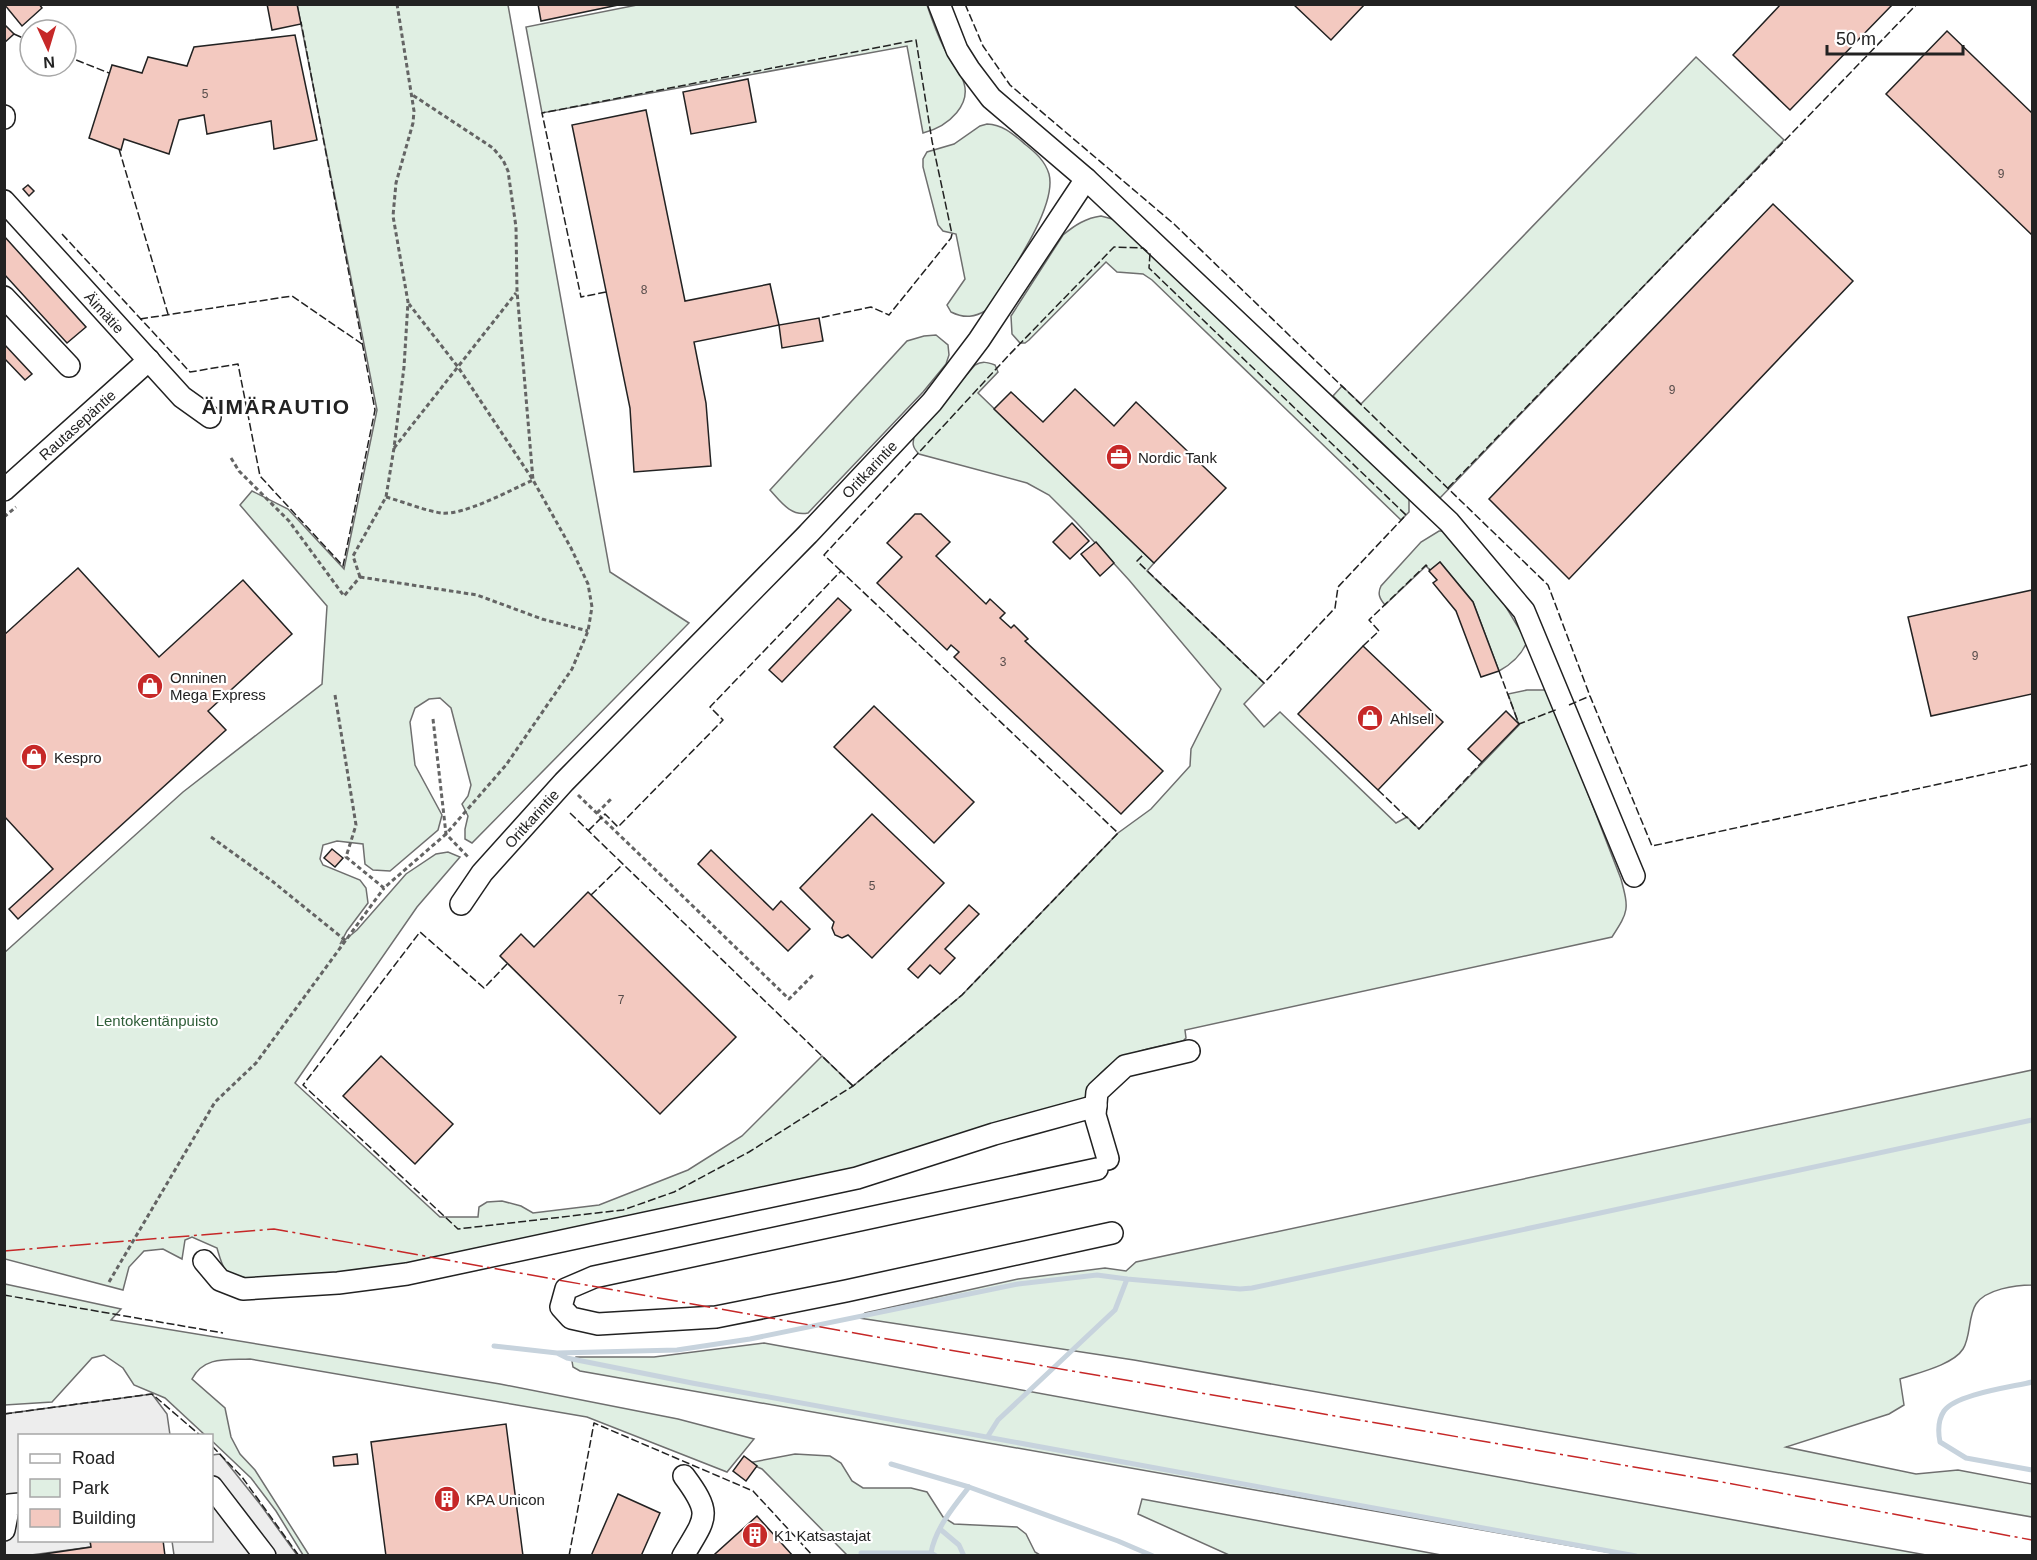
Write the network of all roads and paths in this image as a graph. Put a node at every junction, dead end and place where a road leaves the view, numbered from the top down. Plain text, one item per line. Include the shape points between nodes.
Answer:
1 (397, 4) edge
2 (939, 4) edge
3 (411, 94) junction
4 (1086, 179) junction
5 (4, 201) edge
6 (517, 291) junction
7 (4, 297) edge
8 (408, 302) junction
9 (149, 360) junction
10 (69, 366) dead end
11 (458, 367) junction
12 (210, 417) dead end
13 (394, 448) junction
14 (231, 458) dead end
15 (533, 480) junction
16 (4, 490) edge
17 (386, 497) junction
18 (360, 577) junction
19 (588, 631) junction
20 (335, 695) dead end
21 (433, 719) dead end
22 (564, 782) junction
23 (612, 798) dead end
24 (597, 813) junction
25 (446, 834) junction
26 (211, 837) dead end
27 (482, 873) junction
28 (1634, 876) dead end
29 (384, 888) junction
30 (461, 904) dead end
31 (345, 940) junction
32 (814, 975) dead end
33 (1189, 1051) dead end
34 (1096, 1106) junction
35 (1112, 1233) dead end
36 (204, 1261) dead end
37 (109, 1282) dead end
38 (684, 1476) dead end
39 (213, 1488) edge
40 (18, 1504) edge
41 (4, 1530) edge
42 (265, 1556) edge
43 (683, 1556) edge

1 - 3 path
2 - 4 street via 957,50 991,98
3 - 6 path via 493,148 503,160 516,227
3 - 8 path via 413,123 396,183 393,216
4 - 22 street, Oritkarintie via 979,340 932,402
4 - 28 street via 1449,522 1524,612
5 - 9 street, Äimätie
6 - 11 path
6 - 15 path
7 - 10 street
8 - 11 path
8 - 13 path
9 - 12 street, Äimätie via 182,398
9 - 16 street, Rautasepäntie
11 - 13 path
11 - 15 path
13 - 17 path
14 - 18 path via 289,521 344,596
15 - 17 path via 453,513
15 - 19 path via 588,584 592,607
17 - 18 path via 353,556
18 - 19 path via 477,596
19 - 25 path via 572,669 506,765
20 - 29 path via 356,825 346,857
21 - 25 path
22 - 24 path
22 - 27 street, Oritkarintie
23 - 24 path
24 - 32 path via 789,999
25 - 27 path
25 - 29 path
26 - 31 path
27 - 30 street, Oritkarintie
29 - 31 path
31 - 37 path via 256,1063 215,1102
33 - 34 street via 1125,1066 1097,1092
34 - 35 street via 1103,1164 594,1277 566,1289 561,1307 570,1318 598,1324 716,1317
34 - 36 street via 857,1178 407,1274 243,1289 220,1280
38 - 43 street via 700,1497 704,1515
39 - 42 street
40 - 41 street via 9,1505

